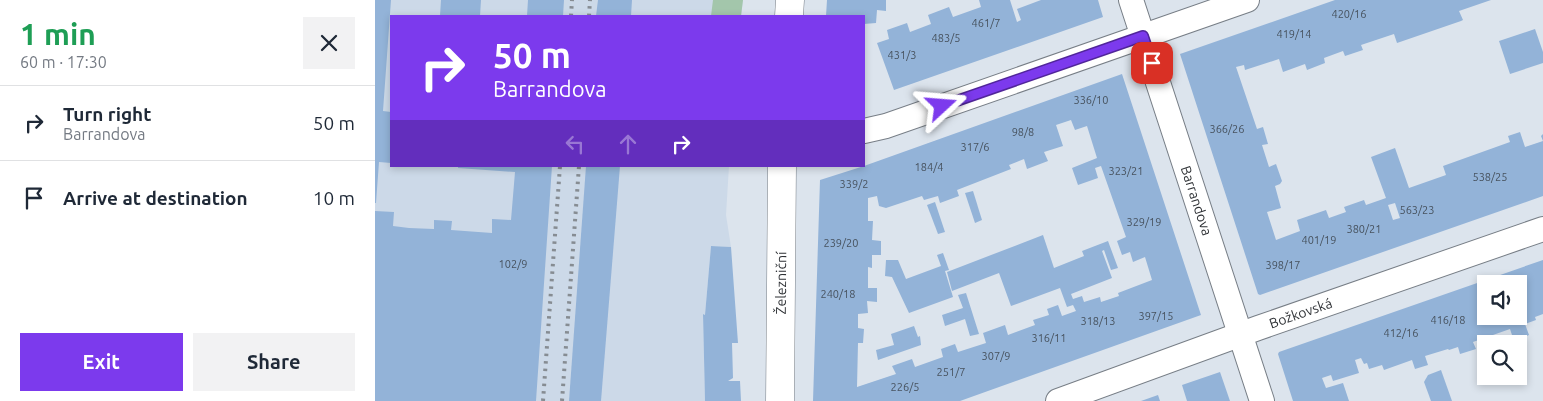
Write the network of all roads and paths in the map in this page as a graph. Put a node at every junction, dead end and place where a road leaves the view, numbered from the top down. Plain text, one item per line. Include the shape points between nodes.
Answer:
1 (790, 0) edge
2 (1131, 0) edge
3 (1247, 0) edge
4 (789, 15) edge
5 (1143, 36) junction
6 (865, 131) edge
7 (782, 167) edge
8 (1543, 229) edge
9 (1240, 335) junction
10 (780, 401) edge
11 (1058, 401) edge
12 (1262, 401) edge

1 - 4 main road
2 - 5 street, Barrandova
3 - 5 street
5 - 6 street
5 - 9 street, Barrandova
7 - 10 main road, Železniční
8 - 9 street, Božkovská
9 - 11 street, Božkovská
9 - 12 street, Barrandova

